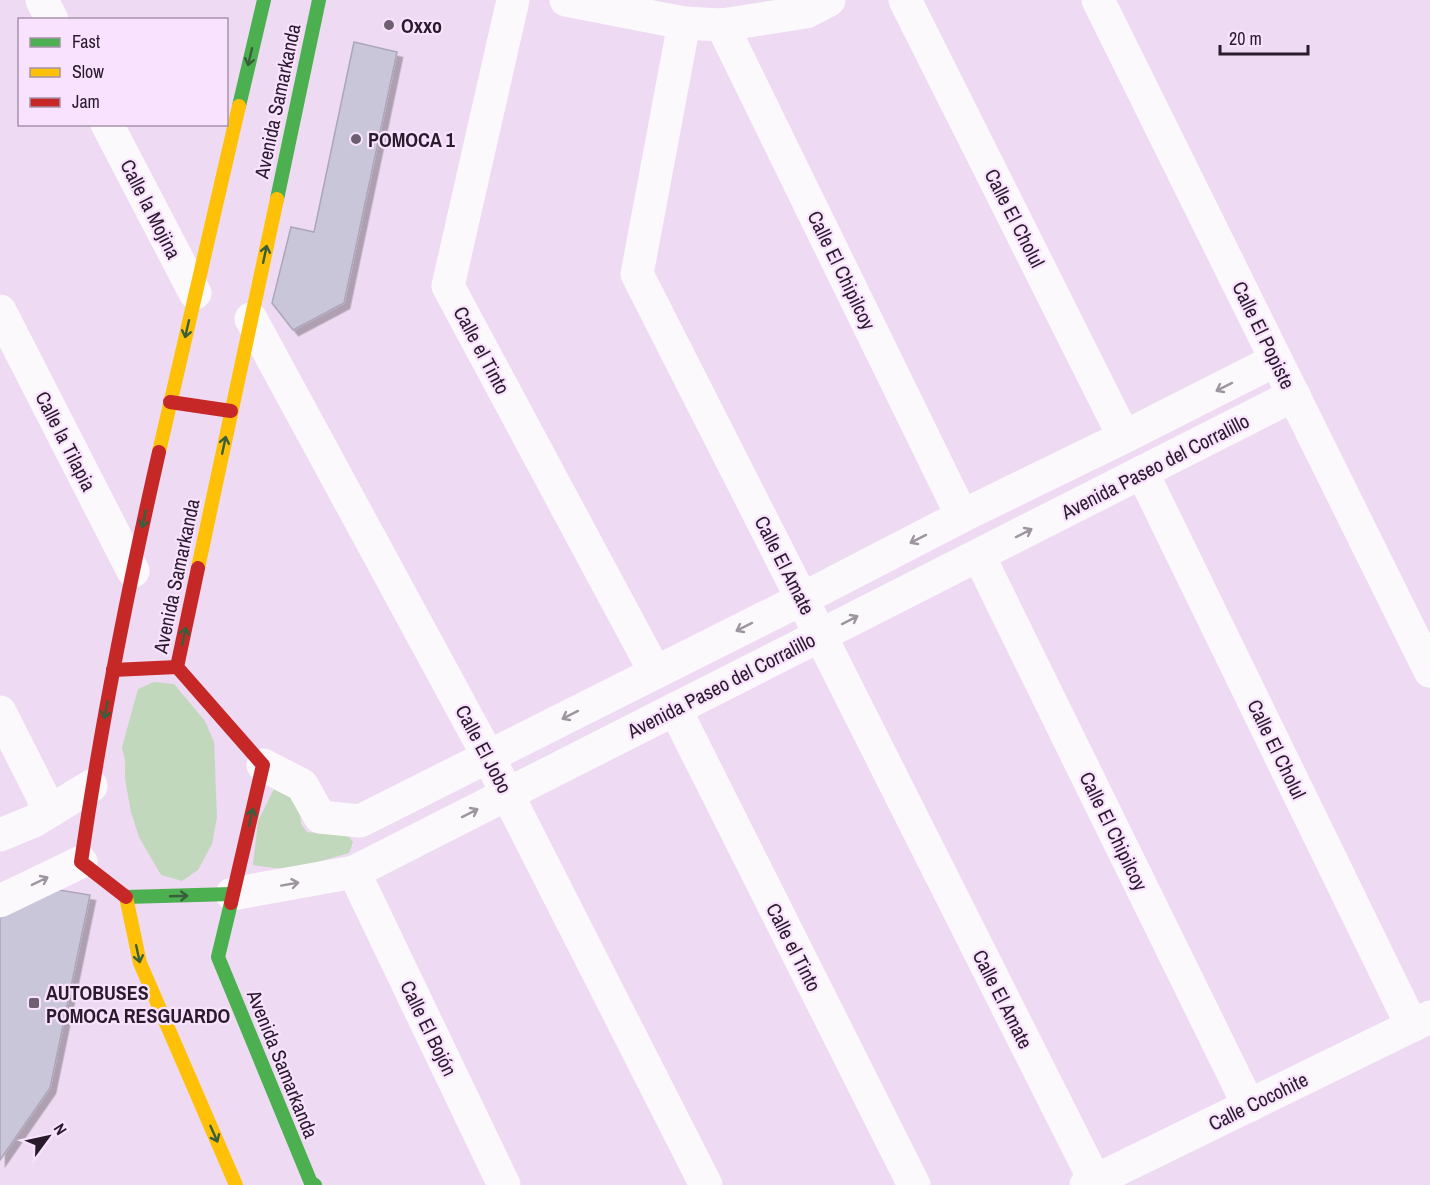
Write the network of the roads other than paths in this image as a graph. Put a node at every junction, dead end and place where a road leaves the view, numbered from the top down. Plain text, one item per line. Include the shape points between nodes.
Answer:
1 (42, 0) edge
2 (264, 0) edge
3 (319, 0) edge
4 (513, 0) edge
5 (567, 0) edge
6 (829, 0) edge
7 (905, 0) edge
8 (1098, 0) edge
9 (51, 18) edge
10 (684, 23) junction
11 (722, 25) junction
12 (108, 126) edge
13 (195, 293) junction
14 (0, 310) edge
15 (251, 319) junction
16 (1276, 360) junction
17 (1293, 395) junction
18 (170, 402) junction
19 (231, 411) junction
20 (1124, 437) junction
21 (1142, 472) junction
22 (962, 516) junction
23 (979, 556) junction
24 (133, 571) junction
25 (802, 599) junction
26 (820, 635) junction
27 (177, 668) junction
28 (113, 670) junction
29 (1430, 671) edge
30 (655, 672) junction
31 (675, 709) junction
32 (0, 712) edge
33 (488, 756) junction
34 (263, 765) junction
35 (91, 786) junction
36 (508, 794) junction
37 (50, 811) junction
38 (0, 834) edge
39 (81, 861) junction
40 (354, 872) junction
41 (232, 894) junction
42 (126, 897) junction
43 (0, 901) edge
44 (1421, 1022) edge
45 (1249, 1106) junction
46 (1091, 1183) edge
47 (236, 1185) edge
48 (315, 1185) edge
49 (504, 1185) edge
50 (706, 1185) edge
51 (914, 1185) edge

1 - 9 street
2 -> 13 street, Avenida Samarkanda
15 -> 3 street, Avenida Samarkanda
4 - 30 street, Calle el Tinto via 448,286
5 - 10 street
6 - 11 street via 806,12
7 - 20 street, Calle El Cholul
8 - 16 street, Calle El Popiste
10 - 11 street
10 - 25 street, Calle El Amate via 637,274
11 - 22 street, Calle El Chipilcoy
12 - 13 street, Calle la Mojina
13 -> 18 street, Avenida Samarkanda
14 - 24 street, Calle la Tilapia
15 - 19 street, Avenida Samarkanda
15 - 33 street, Calle El Jobo
16 - 17 street, Calle El Popiste
16 -> 20 street, Avenida Paseo del Corralillo
17 - 21 street, Avenida Paseo del Corralillo
17 - 29 street, Calle El Popiste
18 - 19 street
18 -> 24 street, Avenida Samarkanda
27 -> 19 street, Avenida Samarkanda
20 - 22 street, Avenida Paseo del Corralillo
23 -> 21 street, Avenida Paseo del Corralillo
21 - 44 street, Calle El Cholul
22 -> 25 street, Avenida Paseo del Corralillo
26 -> 23 street, Avenida Paseo del Corralillo
23 - 45 street, Calle El Chipilcoy
24 - 28 street, Avenida Samarkanda
25 - 26 street, Calle El Amate
25 -> 30 street, Avenida Paseo del Corralillo
26 - 31 street, Avenida Paseo del Corralillo
26 - 46 street, Calle El Amate
27 - 28 street
27 - 34 street, Avenida Samarkanda
28 -> 35 street, Avenida Samarkanda
30 -> 33 street, Avenida Paseo del Corralillo
31 - 36 street, Avenida Paseo del Corralillo
31 - 51 street, Calle el Tinto
32 - 37 street
33 - 34 street, Avenida Paseo del Corralillo via 360,821 320,817 302,785
33 - 36 street, Calle El Jobo
41 -> 34 street, Avenida Samarkanda
35 - 37 street
35 - 39 street, Avenida Samarkanda
40 -> 36 street, Avenida Paseo del Corralillo
36 - 50 street, Calle El Jobo
37 - 38 street
39 - 42 street
43 -> 39 street
41 -> 40 street, Avenida Paseo del Corralillo
40 - 49 street, Calle El Bojón
42 -> 41 street, Avenida Paseo del Corralillo
41 - 48 street, Avenida Samarkanda via 218,957
42 -> 47 street via 140,963
44 - 45 street, Calle Cocohite
45 - 46 street, Calle Cocohite

